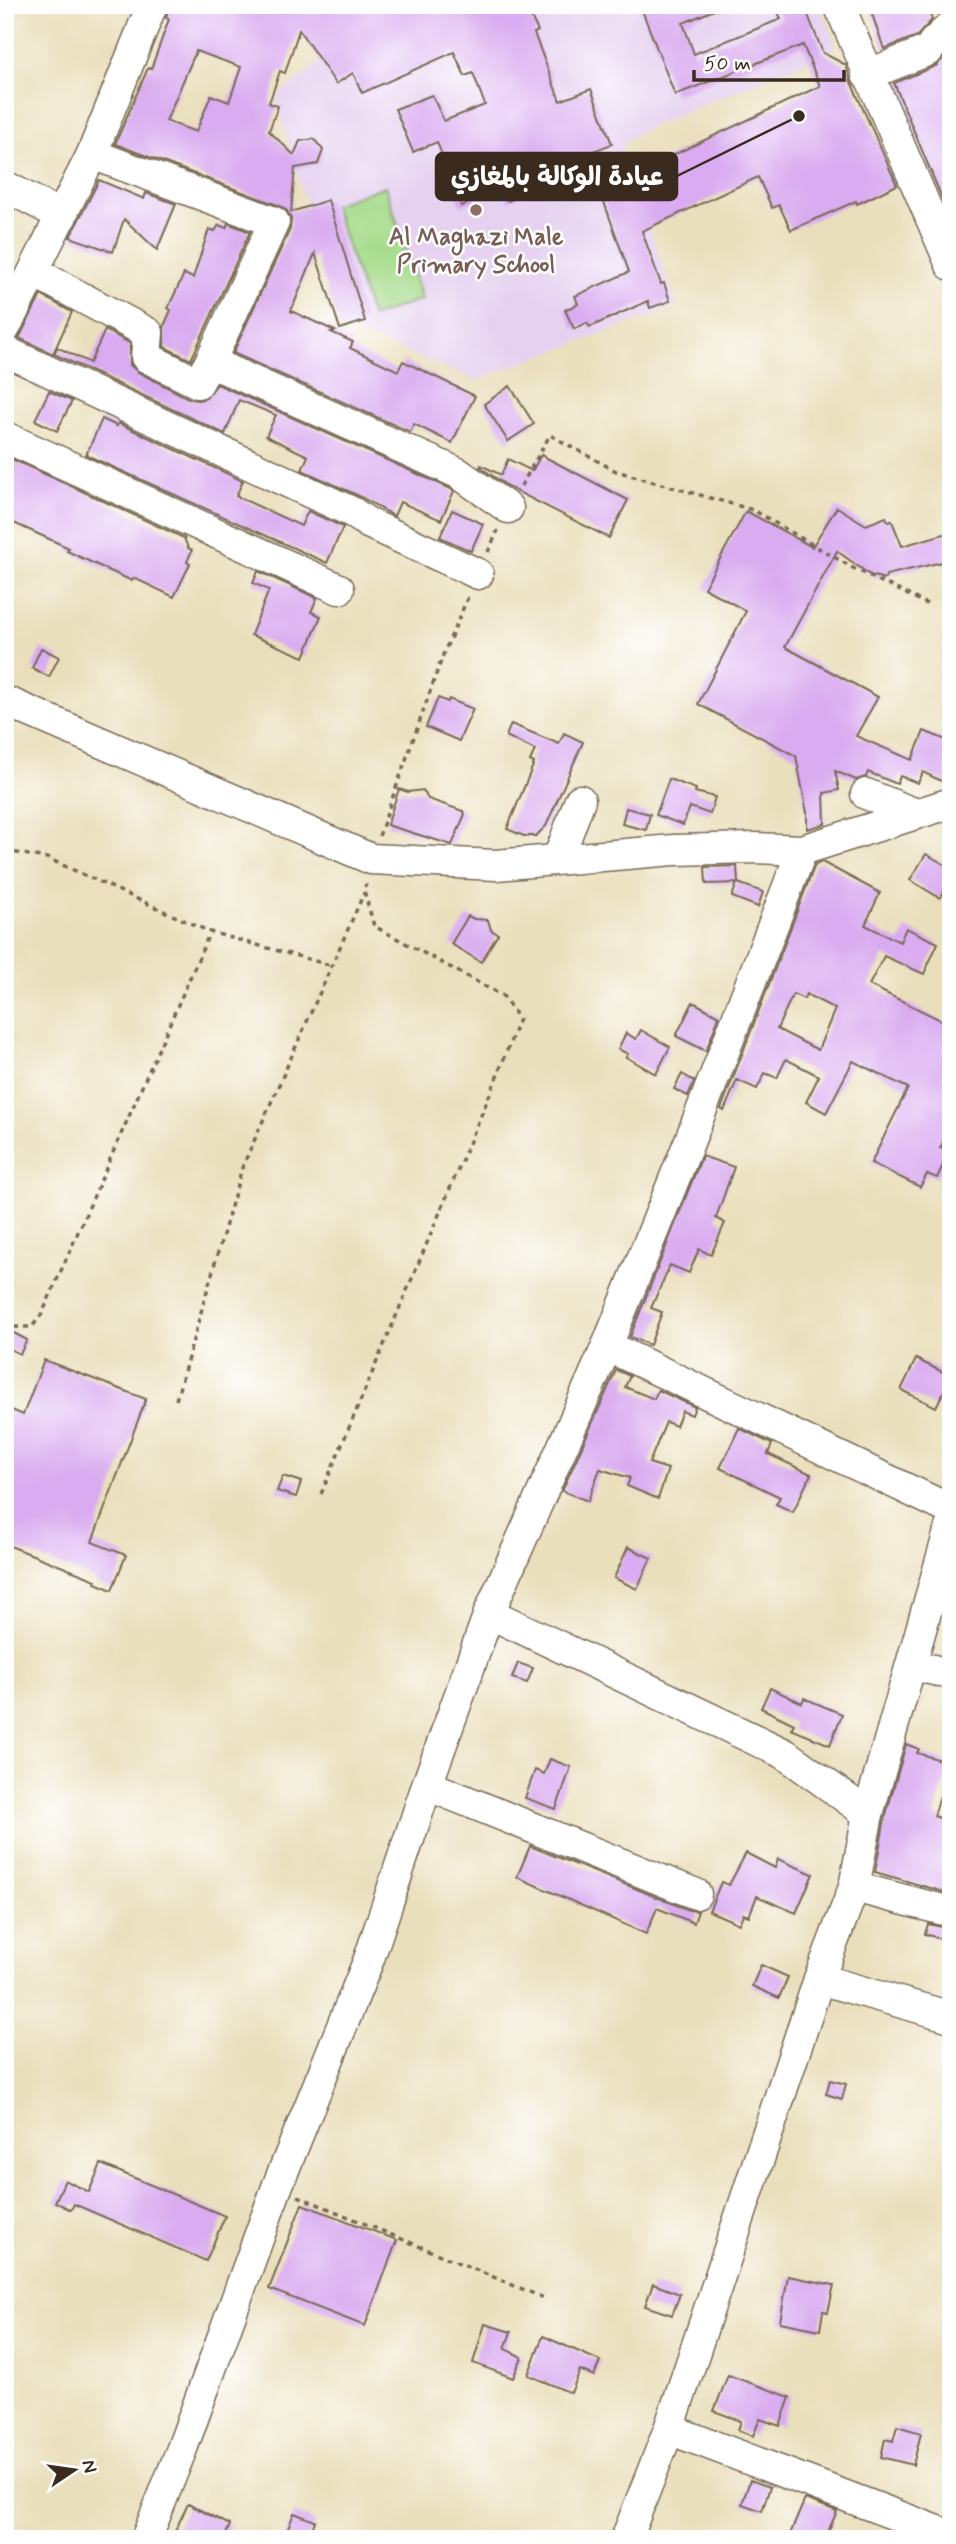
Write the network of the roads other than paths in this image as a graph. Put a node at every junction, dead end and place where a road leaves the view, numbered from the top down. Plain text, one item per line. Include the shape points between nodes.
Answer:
1 (152, 5) edge
2 (839, 5) edge
3 (951, 26) edge
4 (867, 75) junction
5 (92, 154) junction
6 (5, 186) edge
7 (62, 216) junction
8 (951, 265) edge
9 (22, 279) edge
10 (5, 328) edge
11 (5, 351) edge
12 (210, 362) junction
13 (5, 437) edge
14 (508, 508) road end
15 (478, 574) road end
16 (339, 589) dead end
17 (5, 701) edge
18 (866, 794) dead end
19 (580, 800) dead end
20 (951, 803) edge
21 (916, 814) junction
22 (802, 849) junction
23 (558, 859) junction
24 (607, 1346) junction
25 (951, 1510) edge
26 (951, 1525) edge
27 (489, 1613) junction
28 (912, 1665) junction
29 (951, 1674) edge
30 (427, 1785) junction
31 (868, 1814) junction
32 (854, 1887) junction
33 (696, 1894) dead end
34 (951, 1912) edge
35 (819, 1979) junction
36 (951, 2017) edge
37 (669, 2429) junction
38 (951, 2536) edge
39 (146, 2539) edge
40 (626, 2539) edge

1 - 5 street
2 - 4 street
3 - 4 street via 929,50
4 - 8 street
5 - 7 street
5 - 12 street via 274,222
6 - 7 street
7 - 9 street
9 - 10 street
9 - 12 street via 148,333 146,357 198,383
11 - 15 street
12 - 14 street via 458,473
13 - 16 street
17 - 23 street via 371,859 496,865
18 - 21 street
19 - 23 street
20 - 21 street
21 - 22 street
22 - 23 street via 674,850
22 - 24 street
24 - 25 street
24 - 27 street
26 - 28 street
27 - 30 street
27 - 31 street via 785,1754
28 - 29 street
28 - 31 street
30 - 33 street
30 - 39 street via 369,1959 277,2187
31 - 32 street
32 - 34 street
32 - 35 street
35 - 36 street
35 - 37 street
37 - 38 street
37 - 40 street

